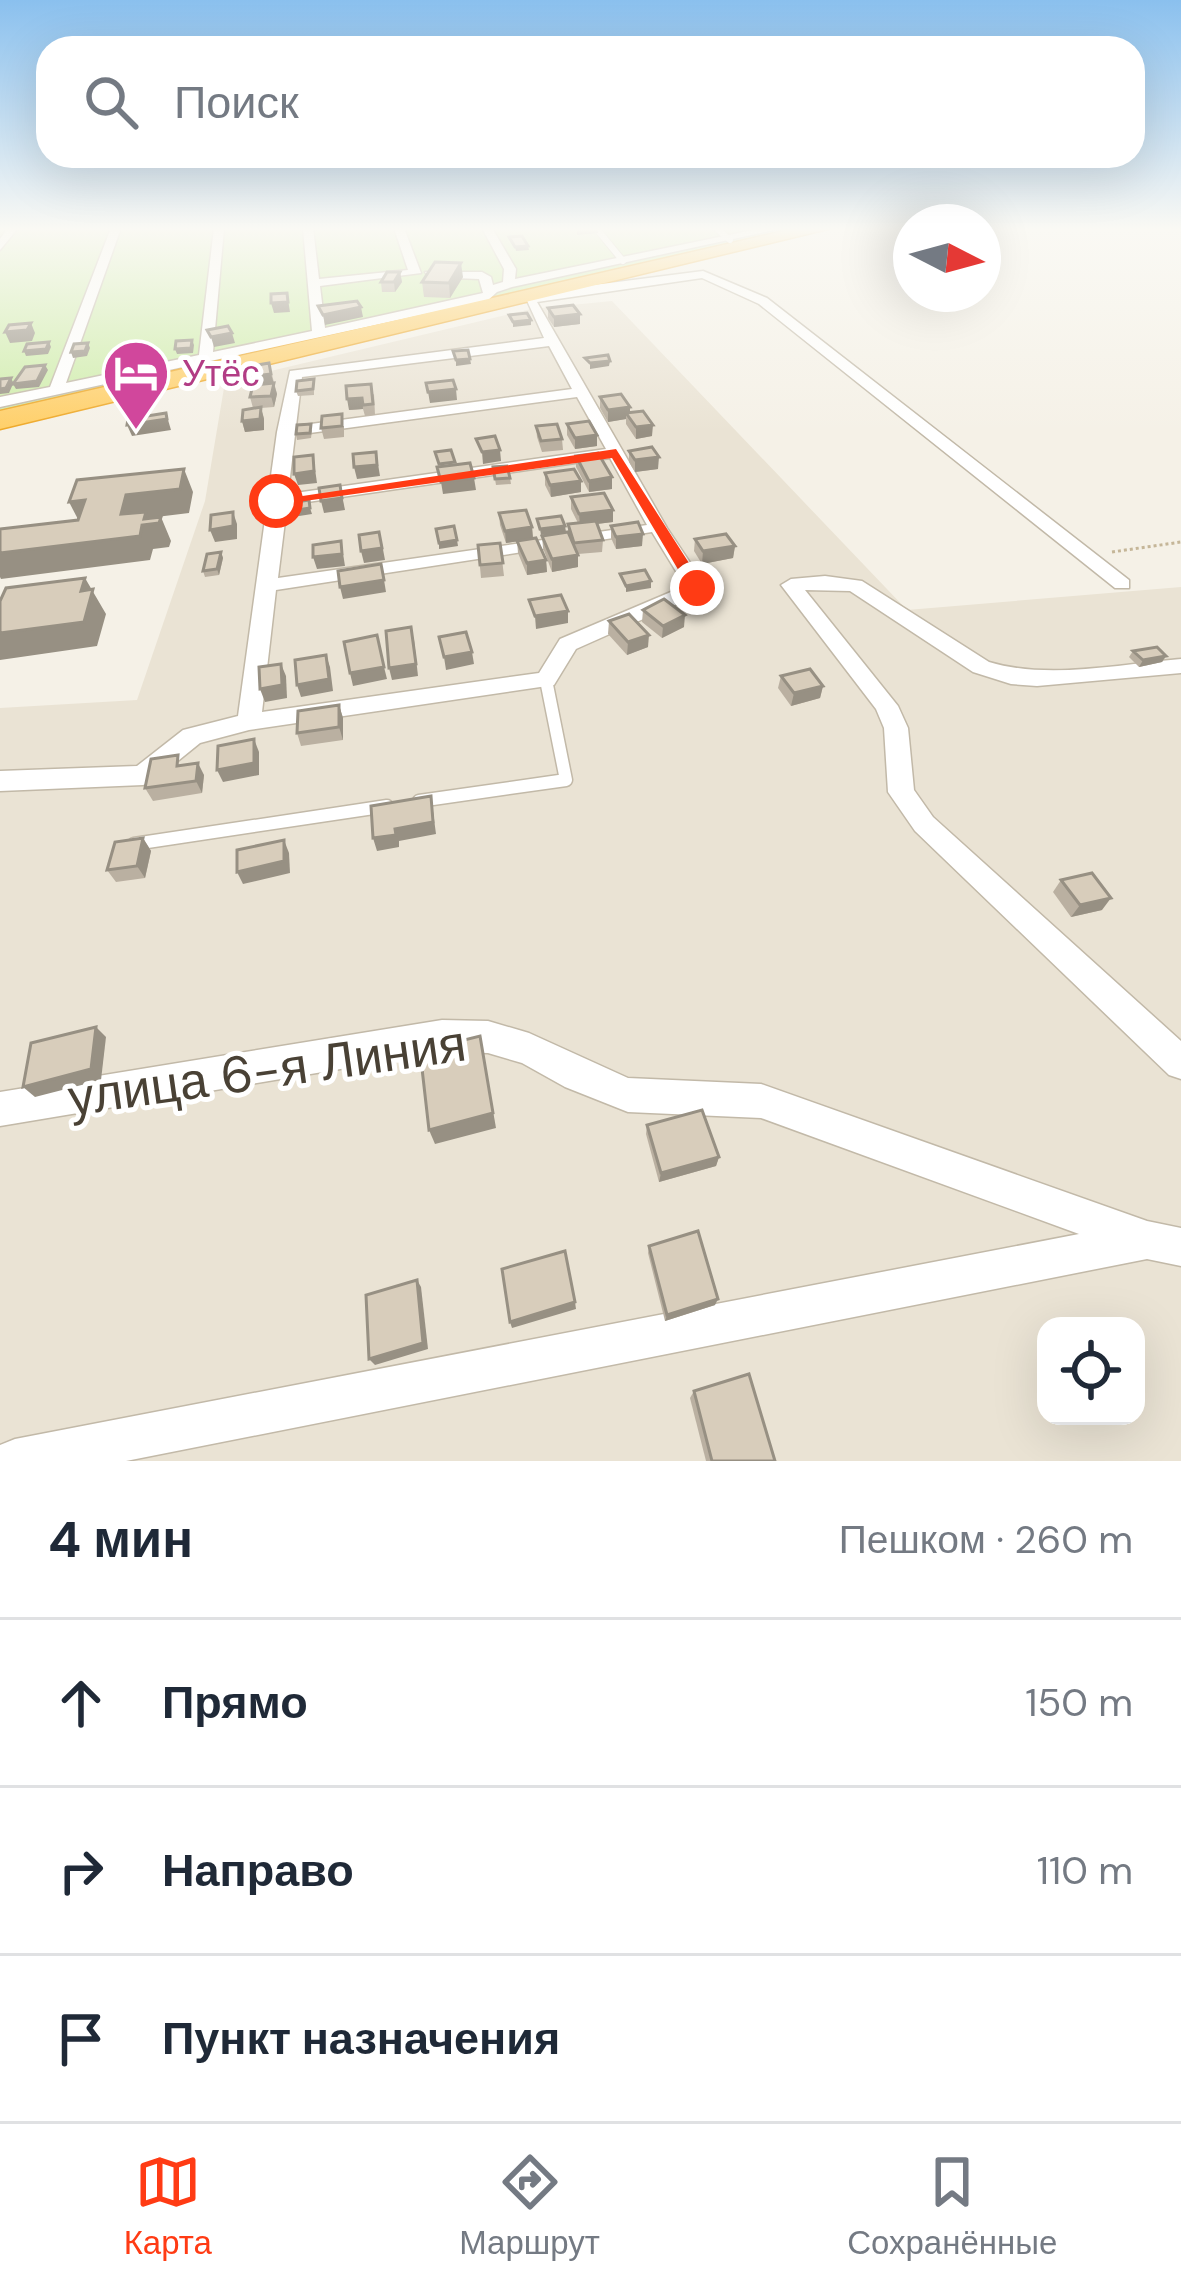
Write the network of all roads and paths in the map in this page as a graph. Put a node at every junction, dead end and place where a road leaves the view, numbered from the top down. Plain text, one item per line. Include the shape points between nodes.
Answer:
1 (91, 296) edge
2 (212, 296) edge
3 (313, 296) edge
4 (482, 296) edge
5 (504, 296) edge
6 (524, 296) edge
7 (753, 296) edge
8 (482, 300) junction
9 (320, 335) junction
10 (554, 341) junction
11 (206, 356) junction
12 (56, 390) junction
13 (582, 392) junction
14 (0, 402) edge
15 (0, 420) edge
16 (285, 431) junction
17 (616, 453) junction
18 (276, 501) junction
19 (658, 527) junction
20 (1181, 542) edge
21 (1073, 545) junction
22 (1122, 584) dead end
23 (266, 586) junction
24 (1181, 666) edge
25 (546, 680) junction
26 (249, 722) junction
27 (0, 782) edge
28 (121, 846) edge
29 (1181, 1063) edge
30 (0, 1109) edge
31 (1164, 1244) edge
32 (15, 1461) edge

1 - 12 street
2 - 11 street
3 - 9 street
4 - 8 street
5 - 8 highway
6 - 10 street
7 - 21 street
8 - 9 street
8 - 15 highway
9 - 11 street
10 - 13 street
10 - 16 street via 296,374
11 - 12 street
12 - 14 street
13 - 16 street
13 - 17 street
16 - 18 street
17 - 18 street
17 - 19 street
18 - 23 street
19 - 23 street
19 - 25 street via 697,588 568,644
20 - 21 path via 1117,553
21 - 22 street
23 - 26 street
24 - 29 street via 1010,676 981,667 855,585 790,585 886,706 896,728 901,792 924,824
25 - 26 street
25 - 28 lane via 566,779
26 - 27 street via 192,736 143,775
30 - 31 street, улица 6-я Линия via 442,1036 488,1037 628,1095 761,1101
31 - 32 street

